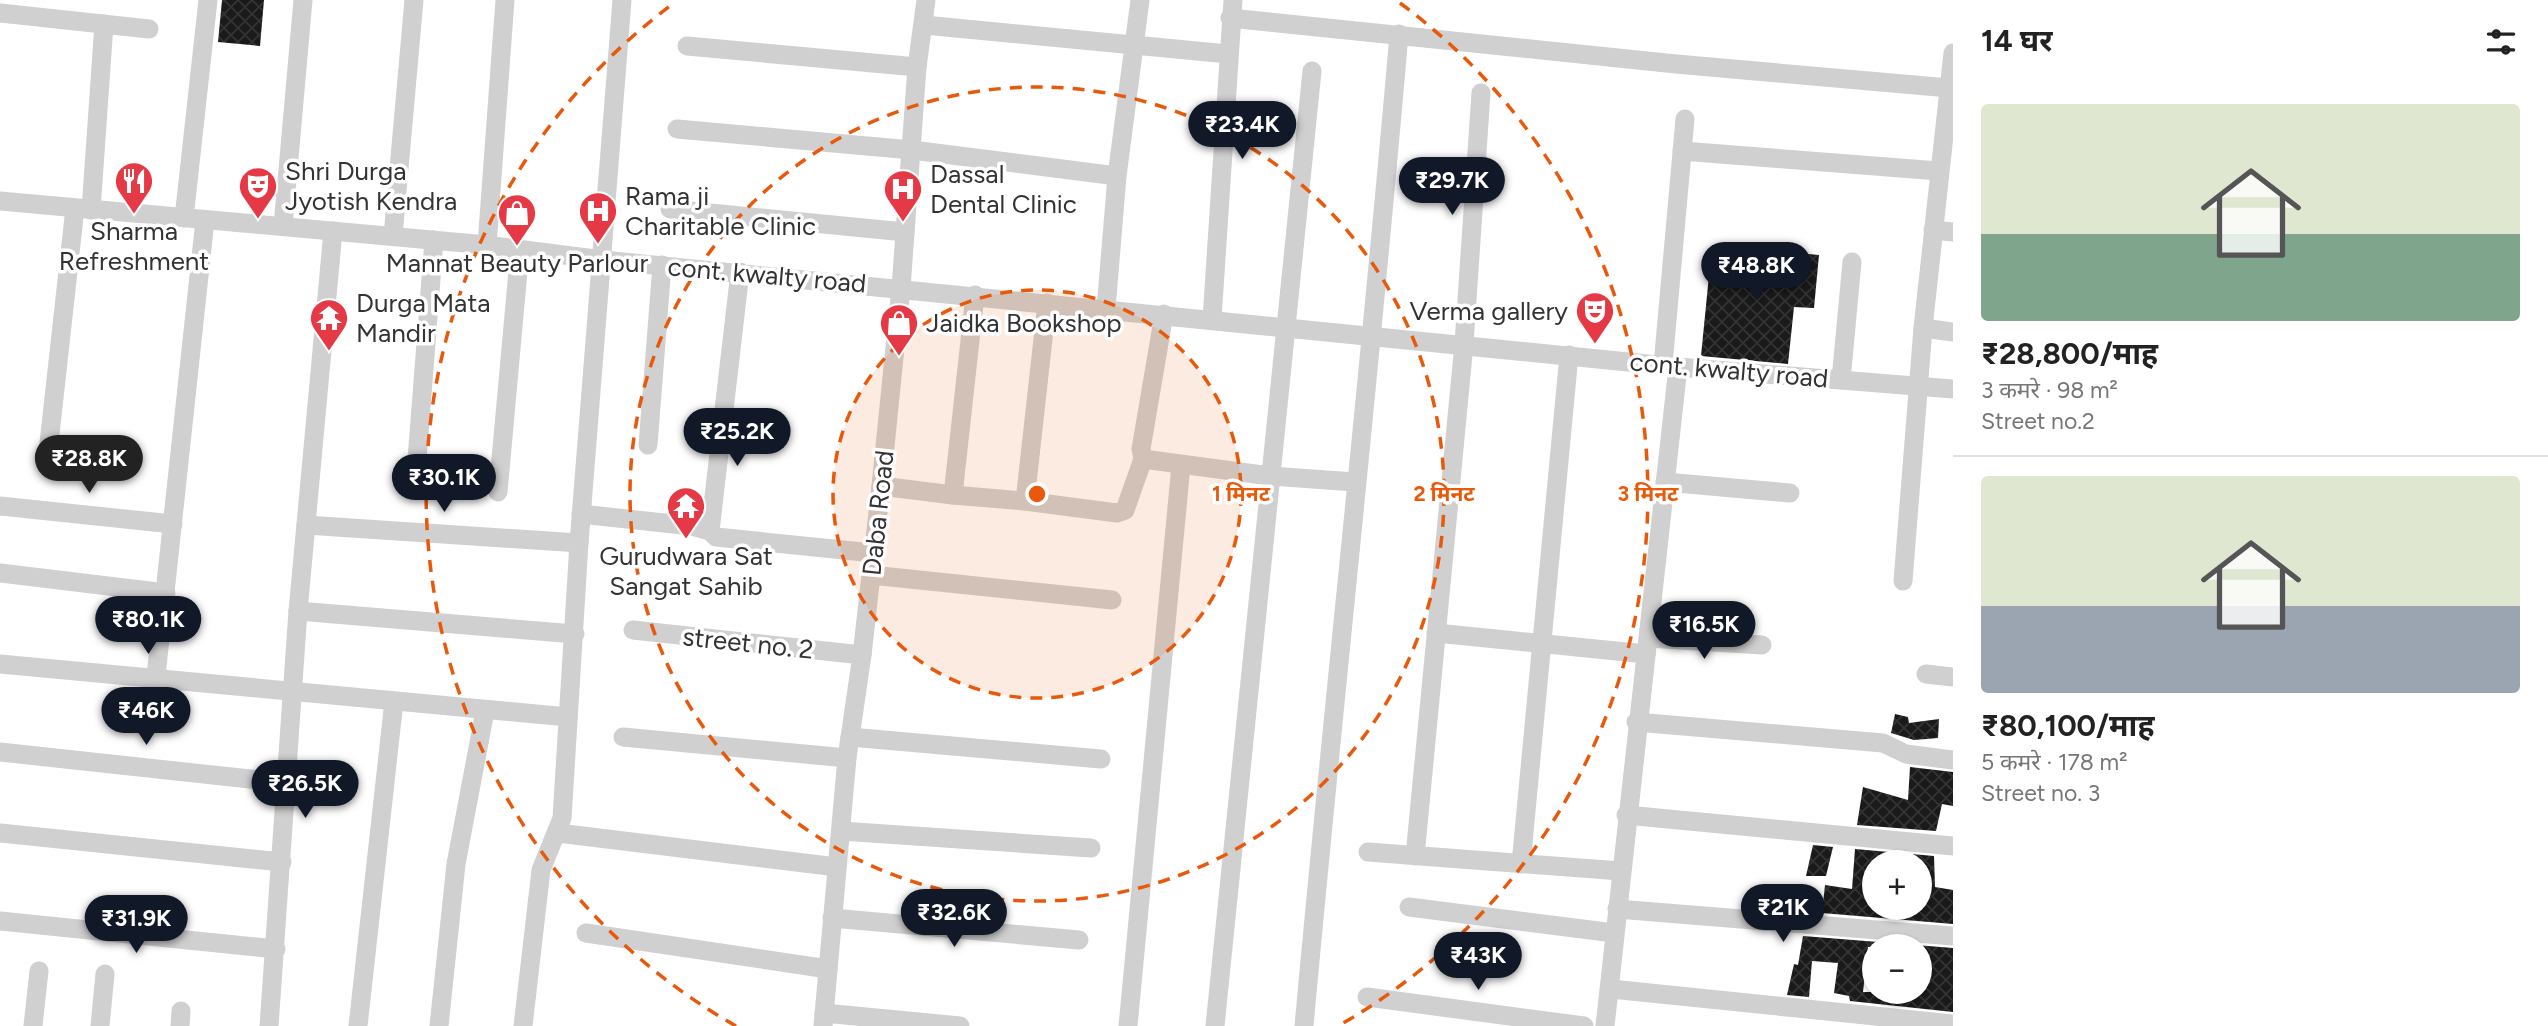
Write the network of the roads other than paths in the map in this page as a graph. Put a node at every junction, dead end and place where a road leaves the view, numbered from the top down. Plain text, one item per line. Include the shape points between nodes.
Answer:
1 (208, 0) edge
2 (303, 0) edge
3 (414, 0) edge
4 (505, 0) edge
5 (622, 0) edge
6 (926, 0) edge
7 (1140, 0) edge
8 (1231, 9) edge
9 (0, 13) edge
10 (104, 24) junction
11 (924, 25) junction
12 (149, 29) dead end
13 (1399, 34) junction
14 (1135, 46) junction
15 (687, 47) dead end
16 (1953, 53) edge
17 (1228, 54) junction
18 (918, 67) junction
19 (1312, 71) dead end
20 (1948, 88) junction
21 (1480, 93) dead end
22 (1685, 119) dead end
23 (677, 129) dead end
24 (1948, 130) edge
25 (912, 150) junction
26 (1682, 151) junction
27 (1939, 171) junction
28 (1117, 176) junction
29 (0, 201) edge
30 (83, 209) junction
31 (670, 209) dead end
32 (184, 218) junction
33 (205, 220) junction
34 (283, 226) junction
35 (1933, 230) junction
36 (333, 231) junction
37 (905, 232) junction
38 (1953, 232) edge
39 (393, 236) junction
40 (434, 240) junction
41 (487, 245) junction
42 (520, 249) junction
43 (603, 260) junction
44 (1852, 262) dead end
45 (662, 265) junction
46 (740, 272) junction
47 (901, 288) junction
48 (975, 295) junction
49 (1047, 303) junction
50 (1106, 309) junction
51 (1164, 314) junction
52 (1212, 319) junction
53 (1285, 327) junction
54 (1923, 328) junction
55 (1953, 332) edge
56 (1373, 335) junction
57 (1464, 344) junction
58 (1569, 355) junction
59 (1670, 366) junction
60 (1842, 380) junction
61 (1919, 386) junction
62 (1953, 388) edge
63 (648, 445) dead end
64 (48, 453) dead end
65 (1143, 459) junction
66 (1181, 466) junction
67 (1269, 476) junction
68 (1355, 482) junction
69 (1665, 482) junction
70 (415, 485) dead end
71 (881, 486) junction
72 (498, 492) dead end
73 (1790, 493) dead end
74 (953, 495) junction
75 (1025, 501) junction
76 (0, 506) edge
77 (581, 514) junction
78 (173, 524) junction
79 (306, 525) junction
80 (709, 531) junction
81 (579, 542) junction
82 (873, 553) junction
83 (0, 573) edge
84 (872, 575) junction
85 (1903, 581) dead end
86 (166, 593) junction
87 (1112, 600) dead end
88 (298, 611) junction
89 (633, 630) dead end
90 (1436, 632) junction
91 (575, 634) junction
92 (1762, 645) dead end
93 (1542, 646) junction
94 (1647, 646) junction
95 (862, 655) junction
96 (0, 664) edge
97 (1926, 674) dead end
98 (156, 676) junction
99 (1953, 677) edge
100 (293, 691) junction
101 (394, 702) junction
102 (485, 711) junction
103 (568, 717) junction
104 (1636, 722) junction
105 (624, 737) dead end
106 (850, 737) junction
107 (0, 752) edge
108 (847, 758) junction
109 (1101, 759) dead end
110 (1953, 760) edge
111 (287, 783) junction
112 (1626, 815) junction
113 (841, 831) junction
114 (0, 833) edge
115 (558, 833) junction
116 (1953, 846) edge
117 (1091, 848) dead end
118 (1368, 852) dead end
119 (1415, 856) junction
120 (282, 862) junction
121 (1521, 864) junction
122 (837, 867) junction
123 (1621, 870) junction
124 (1409, 908) dead end
125 (1617, 909) junction
126 (832, 918) junction
127 (0, 921) edge
128 (586, 933) dead end
129 (1614, 933) junction
130 (1953, 936) edge
131 (1079, 940) dead end
132 (276, 949) junction
133 (828, 969) junction
134 (38, 971) dead end
135 (104, 974) dead end
136 (1611, 989) junction
137 (1367, 997) dead end
138 (823, 1019) edge
139 (1953, 1024) edge
140 (33, 1026) edge
141 (100, 1026) edge
142 (269, 1026) edge
143 (358, 1026) edge
144 (439, 1026) edge
145 (523, 1026) edge
146 (960, 1026) edge
147 (1128, 1026) edge
148 (1215, 1026) edge
149 (1304, 1026) edge
150 (1584, 1026) edge
151 (1605, 1026) edge

1 - 32 street
2 - 34 street
3 - 39 street
4 - 41 street
5 - 43 street
6 - 11 street, Daba Road
7 - 14 street
8 - 13 street
8 - 17 street
9 - 10 street
10 - 12 street
10 - 30 street
11 - 14 street
11 - 18 street, Daba Road
13 - 20 street
13 - 56 street
14 - 17 street
14 - 28 street
15 - 18 street
16 - 20 street
17 - 52 street
18 - 25 street, Daba Road
19 - 53 street
20 - 24 street
21 - 57 street
22 - 26 street
23 - 25 street
24 - 27 street
25 - 28 street
25 - 37 street, Daba Road
26 - 27 street
26 - 59 street
27 - 35 street
28 - 50 street
29 - 30 street, cont. kwalty road
30 - 32 street, cont. kwalty road
30 - 64 street
31 - 37 street
32 - 33 street, cont. kwalty road
33 - 34 street, cont. kwalty road
33 - 78 street
34 - 36 street, cont. kwalty road
35 - 38 street
35 - 54 street
36 - 39 street, cont. kwalty road
36 - 79 street
37 - 47 street, Daba Road
39 - 40 street, cont. kwalty road
40 - 41 street, cont. kwalty road
40 - 70 street
41 - 42 street, cont. kwalty road
42 - 43 street, cont. kwalty road
42 - 72 street
43 - 45 street, cont. kwalty road
43 - 77 street
44 - 60 street
45 - 46 street, cont. kwalty road
45 - 63 street
46 - 47 street, cont. kwalty road
46 - 80 street
47 - 48 street, cont. kwalty road
47 - 71 street, Daba Road
48 - 49 street, cont. kwalty road
48 - 74 street
49 - 50 street, cont. kwalty road
49 - 75 street
50 - 51 street, cont. kwalty road
51 - 52 street, cont. kwalty road
51 - 65 street
52 - 53 street, cont. kwalty road
53 - 56 street, cont. kwalty road
53 - 67 street
54 - 55 street
54 - 61 street
56 - 57 street, cont. kwalty road
56 - 68 street
57 - 58 street, cont. kwalty road
57 - 90 street
58 - 59 street, cont. kwalty road
58 - 93 street
59 - 60 street, cont. kwalty road
59 - 69 street
60 - 61 street, cont. kwalty road
61 - 62 street, cont. kwalty road
61 - 85 street
65 - 66 street
65 - 75 street via 1127,507 1121,512
66 - 67 street
66 - 147 street
67 - 68 street
67 - 148 street
68 - 149 street
69 - 73 street
69 - 94 street
71 - 74 street
71 - 82 street, Daba Road
74 - 75 street
76 - 78 street
77 - 80 street
77 - 81 street
78 - 86 street
79 - 81 street
79 - 88 street
80 - 82 street via 716,537
81 - 91 street
82 - 84 street, Daba Road
83 - 86 street
84 - 87 street
84 - 95 street, Daba Road
86 - 98 street
88 - 91 street
88 - 100 street
89 - 95 street, street no. 2
90 - 93 street
90 - 119 street
91 - 103 street
92 - 94 street
93 - 94 street
93 - 121 street
94 - 104 street
95 - 106 street, Daba Road
96 - 98 street
97 - 99 street
98 - 100 street
100 - 101 street
100 - 111 street
101 - 102 street
101 - 143 street
102 - 103 street
102 - 144 street via 456,864
103 - 115 street
104 - 110 street via 1883,743 1906,754
104 - 112 street
105 - 108 street
106 - 108 street, Daba Road
106 - 109 street
107 - 111 street
108 - 113 street, Daba Road
111 - 120 street
112 - 116 street
112 - 123 street
113 - 117 street
113 - 122 street, Daba Road
114 - 120 street
115 - 122 street
115 - 145 street via 541,870
118 - 119 street
119 - 121 street
120 - 132 street
121 - 123 street
122 - 126 street, Daba Road
123 - 125 street
124 - 129 street
125 - 129 street
125 - 130 street
126 - 131 street
126 - 133 street, Daba Road
127 - 132 street
128 - 133 street
129 - 136 street
132 - 142 street
133 - 138 street, Daba Road
134 - 140 street
135 - 141 street
136 - 139 street
136 - 151 street
137 - 150 street
138 - 146 street

